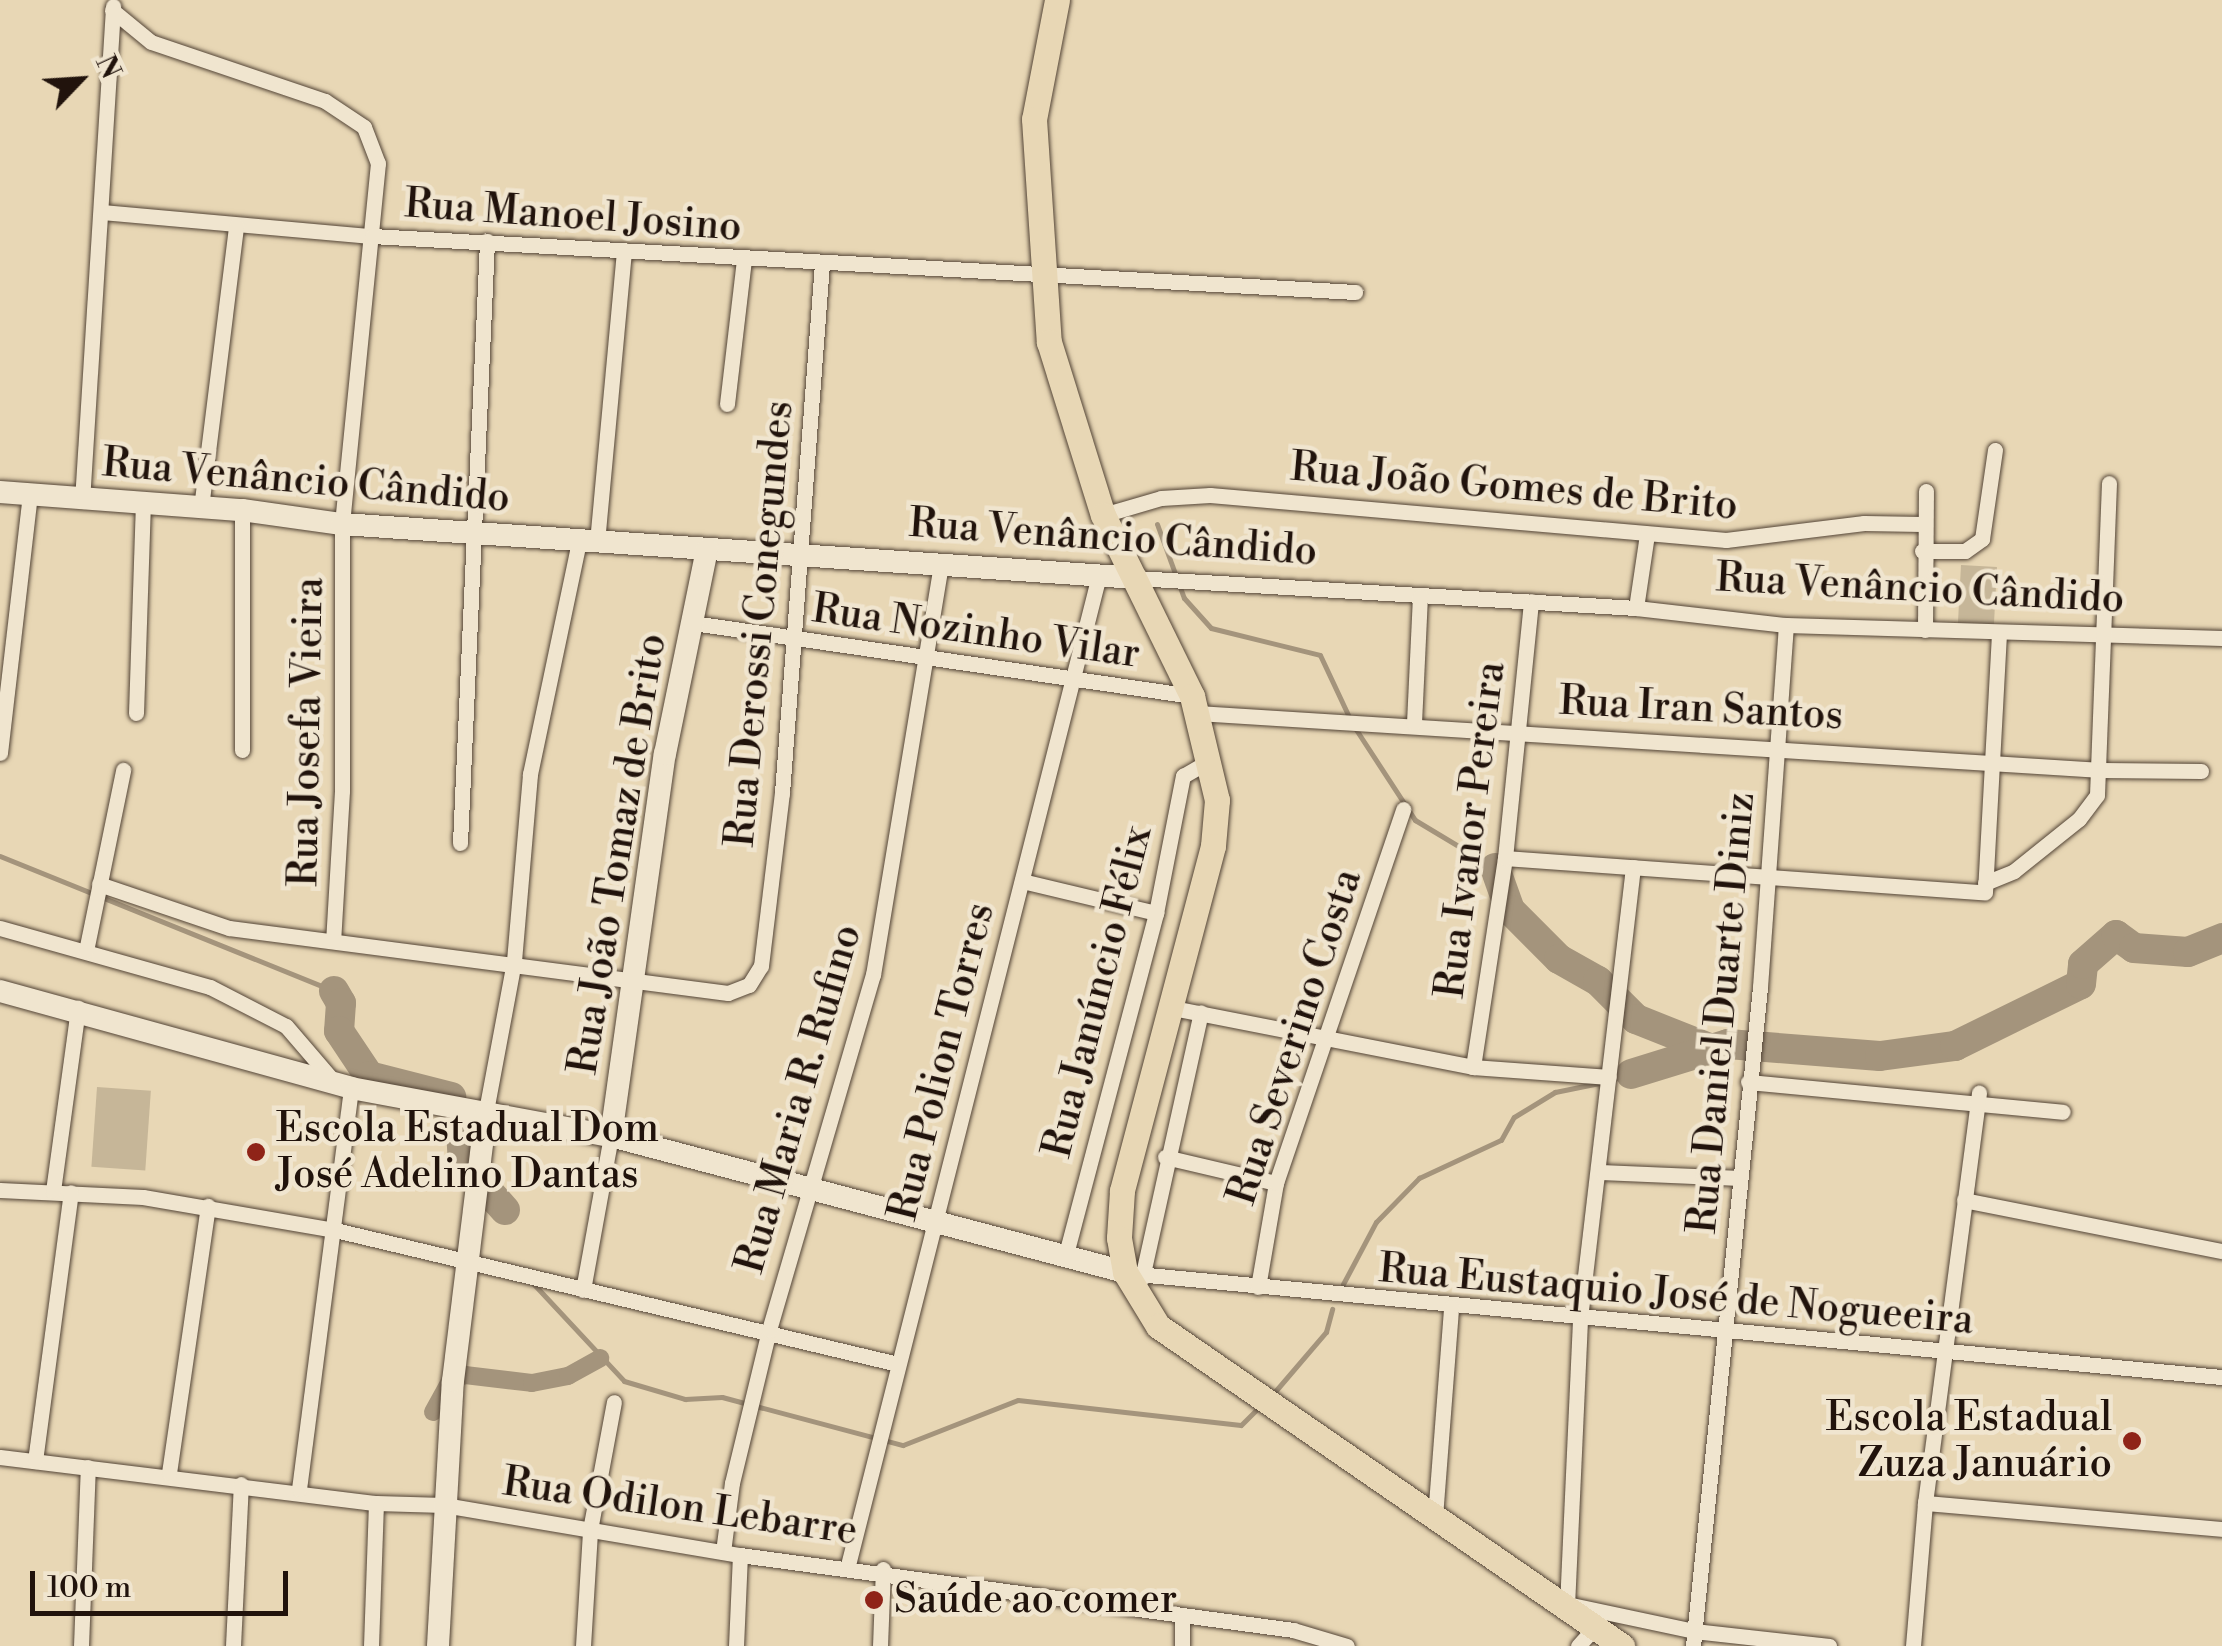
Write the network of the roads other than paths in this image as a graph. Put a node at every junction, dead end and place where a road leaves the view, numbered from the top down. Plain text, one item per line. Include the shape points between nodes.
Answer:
1 (1058, 0) edge
2 (113, 5) edge
3 (101, 212) junction
4 (236, 225) junction
5 (372, 236) junction
6 (487, 240) junction
7 (624, 250) junction
8 (744, 260) junction
9 (822, 264) junction
10 (1042, 277) junction
11 (1355, 292) dead end
12 (727, 404) dead end
13 (1995, 450) dead end
14 (2109, 483) dead end
15 (1926, 491) dead end
16 (0, 492) edge
17 (30, 494) junction
18 (82, 500) junction
19 (143, 506) junction
20 (201, 508) junction
21 (242, 510) junction
22 (1103, 515) junction
23 (342, 524) junction
24 (1922, 524) junction
25 (469, 533) junction
26 (1647, 534) junction
27 (588, 542) junction
28 (707, 550) junction
29 (1922, 552) junction
30 (798, 556) junction
31 (942, 565) junction
32 (1099, 575) junction
33 (1136, 578) junction
34 (1420, 596) junction
35 (1532, 601) junction
36 (1636, 608) junction
37 (693, 624) junction
38 (1786, 625) junction
39 (1925, 630) junction
40 (1999, 634) junction
41 (792, 638) junction
42 (2103, 638) junction
43 (2222, 638) edge
44 (926, 660) junction
45 (1073, 679) junction
46 (1194, 704) junction
47 (136, 713) dead end
48 (1414, 723) junction
49 (1518, 731) junction
50 (1780, 749) junction
51 (242, 750) dead end
52 (0, 753) edge
53 (1211, 760) junction
54 (1995, 763) junction
55 (122, 770) dead end
56 (2102, 770) junction
57 (2202, 771) dead end
58 (1403, 809) dead end
59 (460, 842) dead end
60 (1505, 858) junction
61 (1633, 866) junction
62 (1768, 873) junction
63 (1022, 881) junction
64 (99, 884) junction
65 (1985, 888) junction
66 (1156, 912) junction
67 (0, 928) edge
68 (334, 941) junction
69 (86, 951) junction
70 (514, 962) junction
71 (635, 976) junction
72 (0, 991) edge
73 (1168, 1007) junction
74 (78, 1008) junction
75 (1200, 1012) junction
76 (1323, 1037) junction
77 (1473, 1067) junction
78 (1609, 1077) junction
79 (1748, 1082) junction
80 (343, 1086) junction
81 (1978, 1101) junction
82 (486, 1111) junction
83 (2063, 1112) dead end
84 (611, 1136) junction
85 (1165, 1157) junction
86 (1602, 1172) junction
87 (1739, 1178) junction
88 (1276, 1183) junction
89 (808, 1186) junction
90 (0, 1190) edge
91 (53, 1191) junction
92 (70, 1192) junction
93 (1964, 1200) junction
94 (208, 1206) junction
95 (935, 1220) junction
96 (335, 1230) junction
97 (2222, 1251) edge
98 (1066, 1254) junction
99 (465, 1261) junction
100 (1134, 1275) junction
101 (1258, 1287) junction
102 (583, 1290) junction
103 (1451, 1308) junction
104 (1580, 1320) junction
105 (769, 1330) junction
106 (1724, 1333) junction
107 (1944, 1354) junction
108 (898, 1364) junction
109 (2222, 1377) edge
110 (614, 1402) dead end
111 (0, 1458) edge
112 (35, 1461) junction
113 (88, 1468) junction
114 (169, 1473) junction
115 (241, 1484) junction
116 (299, 1489) junction
117 (376, 1503) junction
118 (1925, 1503) junction
119 (444, 1505) junction
120 (1434, 1518) junction
121 (2222, 1529) edge
122 (590, 1530) junction
123 (731, 1553) junction
124 (848, 1565) junction
125 (883, 1570) junction
126 (1568, 1604) junction
127 (1182, 1614) junction
128 (1586, 1637) edge
129 (1693, 1639) edge
130 (81, 1646) edge
131 (233, 1646) edge
132 (372, 1646) edge
133 (438, 1646) edge
134 (583, 1646) edge
135 (736, 1646) edge
136 (880, 1646) edge
137 (1182, 1646) edge
138 (1347, 1646) edge
139 (1622, 1646) edge
140 (1828, 1646) edge
141 (1913, 1646) edge

1 - 10 main road via 1034,120
2 - 3 street
2 - 5 street, Rua Josefa Vieira via 152,42 325,101 364,128 378,163
3 - 4 street, Rua Manoel Josino
3 - 18 street
4 - 5 street, Rua Manoel Josino
4 - 20 street
5 - 6 street, Rua Manoel Josino
5 - 23 street, Rua Josefa Vieira
6 - 7 street, Rua Manoel Josino
6 - 25 street
7 - 8 street, Rua Manoel Josino
7 - 27 street
8 - 9 street, Rua Manoel Josino
8 - 12 street
9 - 10 street, Rua Manoel Josino
9 - 30 street, Rua Derossi Conegundes
10 - 11 street, Rua Manoel Josino
10 - 22 main road via 1049,342
13 - 29 street via 1986,527 1975,546
14 - 42 street
15 - 24 street
16 - 17 street, Rua Venâncio Cândido
17 - 18 street, Rua Venâncio Cândido
17 - 52 street
18 - 19 street, Rua Venâncio Cândido
19 - 20 street, Rua Venâncio Cândido
19 - 47 street
20 - 21 street, Rua Venâncio Cândido
21 - 23 street, Rua Venâncio Cândido
21 - 51 street
22 - 26 street, Rua João Gomes de Brito via 1162,498 1210,495
22 - 33 main road
23 - 25 street, Rua Venâncio Cândido
23 - 68 street, Rua Josefa Vieira via 342,790
24 - 26 street, Rua João Gomes de Brito via 1864,523 1760,539
24 - 29 street
25 - 27 street, Rua Venâncio Cândido
25 - 59 street
26 - 36 street
27 - 28 street, Rua Venâncio Cândido
27 - 70 street via 530,774
28 - 30 street, Rua Venâncio Cândido
28 - 37 street, Rua João Tomaz de Brito
29 - 39 street
30 - 31 street, Rua Venâncio Cândido
30 - 41 street, Rua Derossi Conegundes
31 - 32 street, Rua Venâncio Cândido
31 - 44 street, Rua Maria R. Rufino
32 - 33 street, Rua Venâncio Cândido
32 - 45 street, Rua Polion Torres
33 - 34 street, Rua Venâncio Cândido
33 - 46 main road
34 - 35 street, Rua Venâncio Cândido
34 - 48 street
35 - 36 street, Rua Venâncio Cândido
35 - 49 street, Rua Ivanor Pereira
36 - 38 street, Rua Venâncio Cândido
37 - 41 street, Rua Nozinho Vilar
37 - 71 street, Rua João Tomaz de Brito via 656,813
38 - 39 street, Rua Venâncio Cândido
38 - 50 street, Rua Daniel Duarte Diniz
39 - 40 street, Rua Venâncio Cândido
40 - 42 street, Rua Venâncio Cândido
40 - 54 street
41 - 44 street, Rua Nozinho Vilar
41 - 71 street, Rua Derossi Conegundes via 760,966 750,985 728,993
42 - 43 street, Rua Venâncio Cândido
42 - 56 street
44 - 45 street, Rua Nozinho Vilar
44 - 89 street, Rua Maria R. Rufino via 872,976
45 - 46 street, Rua Nozinho Vilar
45 - 63 street, Rua Polion Torres
46 - 48 street, Rua Iran Santos
46 - 53 main road
48 - 49 street, Rua Iran Santos
49 - 50 street, Rua Iran Santos
49 - 60 street, Rua Ivanor Pereira
50 - 54 street, Rua Iran Santos
50 - 62 street, Rua Daniel Duarte Diniz
53 - 66 street, Rua Janúncio Félix via 1183,776
53 - 73 main road via 1217,800 1213,846
54 - 56 street, Rua Iran Santos
54 - 65 street
55 - 64 street
56 - 57 street, Rua Iran Santos
56 - 65 street via 2097,794 2079,819
58 - 76 street, Rua Severino Costa
60 - 61 street
60 - 77 street, Rua Ivanor Pereira
61 - 62 street
61 - 78 street
62 - 65 street
62 - 79 street, Rua Daniel Duarte Diniz
63 - 66 street
63 - 95 street, Rua Polion Torres
64 - 68 street via 214,924
64 - 69 street
66 - 98 street, Rua Janúncio Félix
67 - 69 street
68 - 70 street
69 - 80 street via 210,987 254,1008 308,1044
70 - 71 street
70 - 82 street
71 - 84 street, Rua João Tomaz de Brito
72 - 74 street
73 - 75 street
73 - 100 main road via 1122,1191 1119,1238
74 - 80 street
74 - 91 street
75 - 76 street
75 - 85 street
76 - 77 street
76 - 88 street, Rua Severino Costa
77 - 78 street
78 - 86 street
79 - 81 street
79 - 87 street, Rua Daniel Duarte Diniz
80 - 82 street
80 - 96 street
81 - 83 street
81 - 93 street
82 - 84 street
82 - 99 street
84 - 89 street
84 - 102 street, Rua João Tomaz de Brito
85 - 88 street
85 - 100 street
86 - 87 street
86 - 104 street
87 - 106 street, Rua Daniel Duarte Diniz
88 - 101 street, Rua Severino Costa
89 - 95 street
89 - 105 street, Rua Maria R. Rufino
90 - 91 street
91 - 92 street
92 - 94 street
92 - 112 street
93 - 97 street
93 - 107 street
94 - 96 street
94 - 114 street
95 - 98 street
95 - 108 street, Rua Polion Torres
96 - 99 street
96 - 116 street
98 - 100 street
99 - 102 street
99 - 119 street
100 - 101 street, Rua Eustaquio José de Nogueeira
100 - 120 main road via 1158,1326
101 - 103 street, Rua Eustaquio José de Nogueeira
102 - 105 street
103 - 104 street, Rua Eustaquio José de Nogueeira
103 - 120 street
104 - 106 street, Rua Eustaquio José de Nogueeira
104 - 126 street
105 - 108 street
105 - 123 street, Rua Maria R. Rufino via 732,1483
106 - 107 street, Rua Eustaquio José de Nogueeira
106 - 129 street, Rua Daniel Duarte Diniz
107 - 109 street, Rua Eustaquio José de Nogueeira
107 - 118 street
108 - 124 street, Rua Polion Torres
110 - 122 street
111 - 112 street, Rua Odilon Lebarre
112 - 113 street, Rua Odilon Lebarre
113 - 114 street, Rua Odilon Lebarre
113 - 130 street
114 - 115 street, Rua Odilon Lebarre
115 - 116 street, Rua Odilon Lebarre
115 - 131 street
116 - 117 street, Rua Odilon Lebarre
117 - 119 street, Rua Odilon Lebarre
117 - 132 street
118 - 121 street
118 - 141 street
119 - 122 street, Rua Odilon Lebarre
119 - 133 street
120 - 126 main road
122 - 123 street, Rua Odilon Lebarre
122 - 134 street
123 - 124 street, Rua Odilon Lebarre
123 - 135 street, Rua Maria R. Rufino
124 - 125 street, Rua Odilon Lebarre
125 - 127 street, Rua Odilon Lebarre
125 - 136 street
126 - 128 main road
126 - 129 street
127 - 137 street
127 - 138 street, Rua Odilon Lebarre via 1293,1630
128 - 139 main road
129 - 140 street

